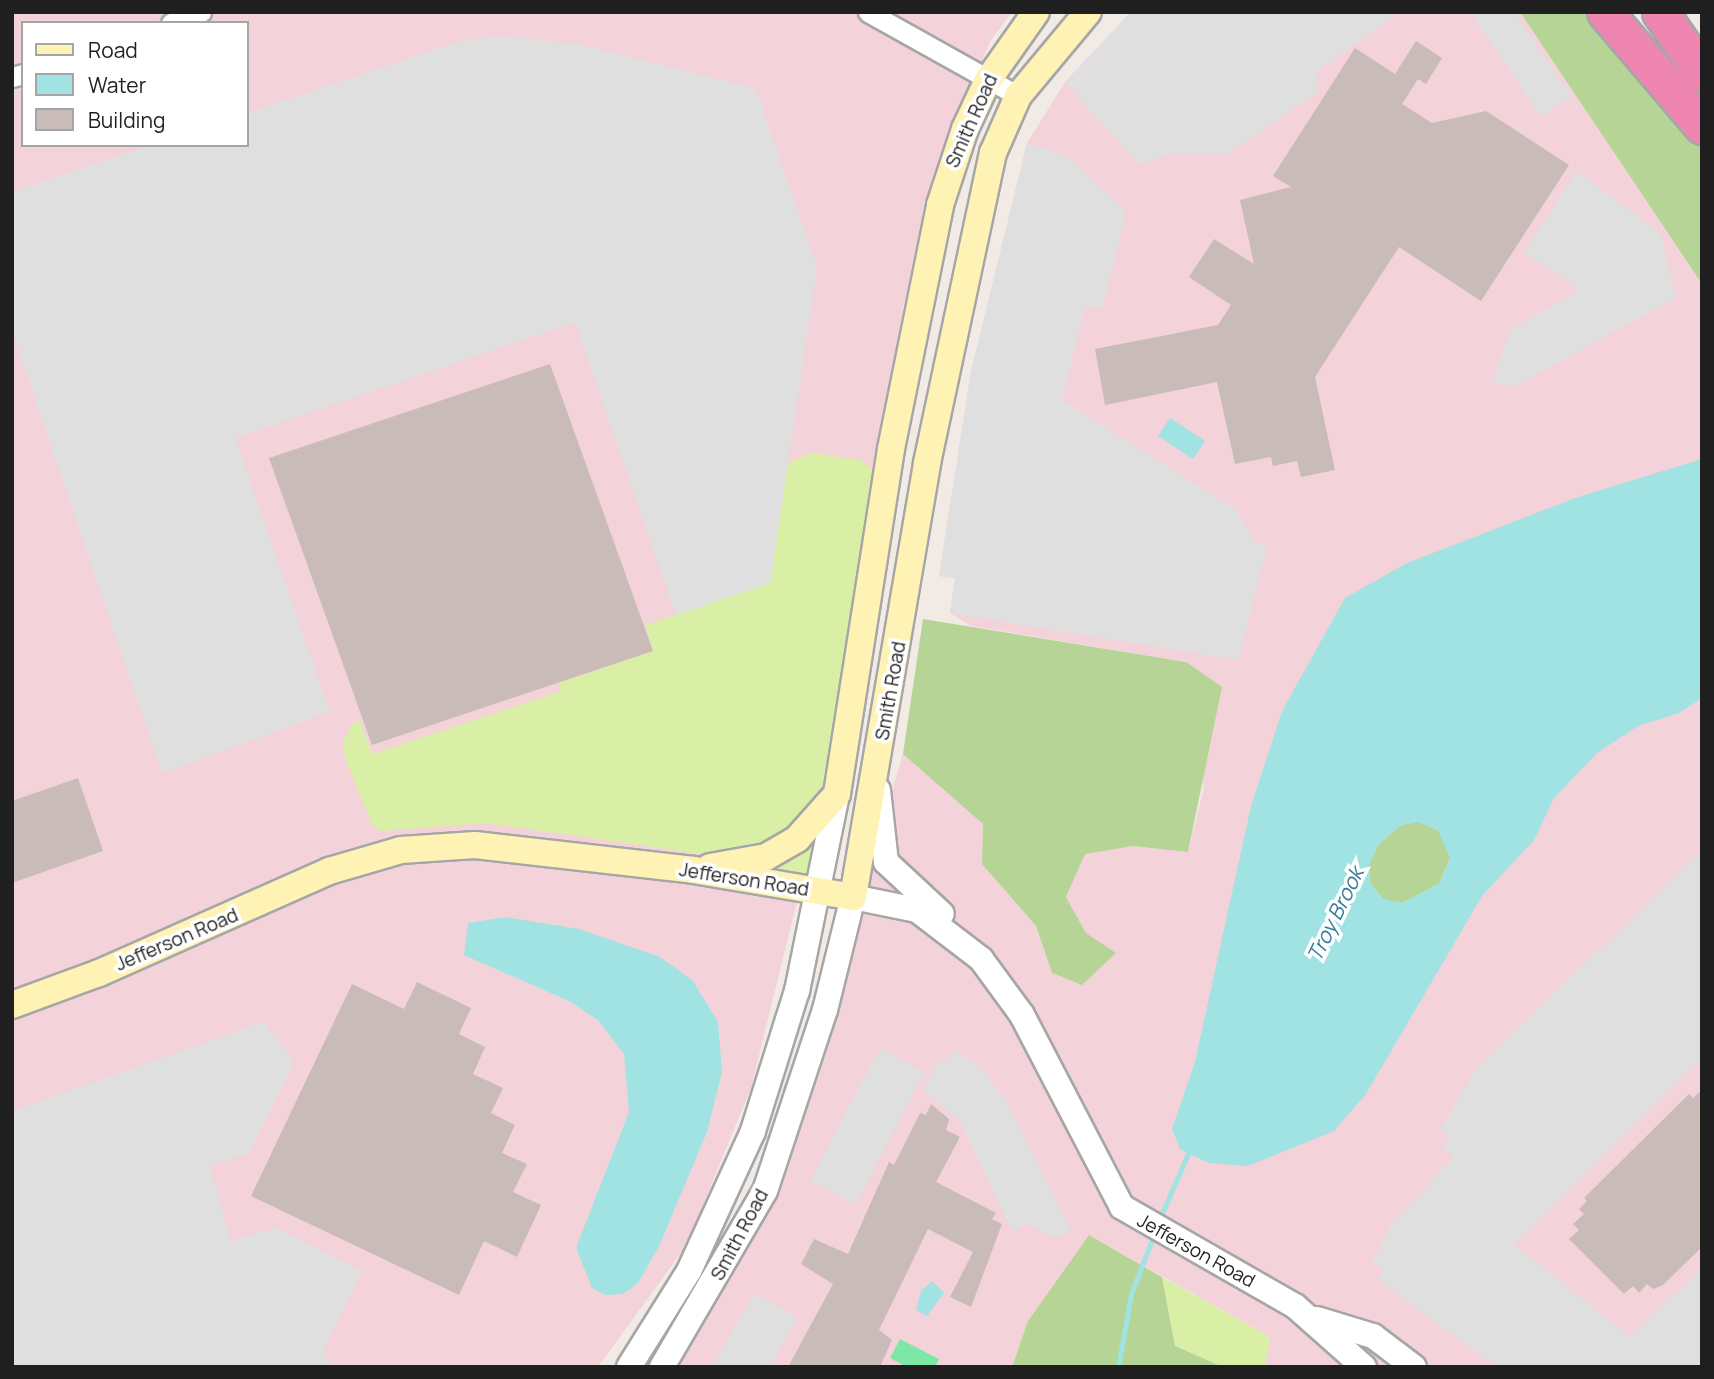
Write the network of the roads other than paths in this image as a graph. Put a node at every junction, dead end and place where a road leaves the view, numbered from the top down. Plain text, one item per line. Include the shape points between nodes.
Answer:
1 (201, 12) edge
2 (868, 12) edge
3 (1036, 12) edge
4 (1088, 12) edge
5 (1605, 12) edge
6 (1660, 12) edge
7 (176, 21) edge
8 (1702, 73) edge
9 (988, 80) junction
10 (1018, 96) junction
11 (1702, 126) edge
12 (877, 769) junction
13 (837, 794) junction
14 (694, 870) junction
15 (821, 892) junction
16 (853, 897) junction
17 (981, 959) junction
18 (12, 1004) edge
19 (1313, 1318) junction
20 (629, 1367) edge
21 (662, 1367) edge
22 (1364, 1367) edge
23 (1414, 1367) edge

1 - 7 street
2 - 9 street
3 - 9 main road, Smith Road
4 - 10 main road, Smith Road
5 - 11 highway
6 - 8 highway
9 - 10 street
9 - 13 main road, Smith Road via 950,167 918,301
10 - 12 main road, Smith Road via 993,153 970,250 927,463
12 - 16 main road, Smith Road
12 - 17 street via 879,838 886,862 969,937
13 - 14 main road via 797,839 766,857
13 - 15 street, Smith Road
14 - 15 main road, Jefferson Road
14 - 18 main road, Jefferson Road via 475,845 401,850 329,871 99,973
15 - 16 main road, Jefferson Road
15 - 20 street, Smith Road via 752,1131 690,1271
16 - 17 street, Jefferson Road via 916,910
16 - 21 street, Smith Road via 825,1010 765,1191
17 - 19 street, Jefferson Road via 1021,1015 1111,1195 1137,1220
19 - 22 street, Jefferson Road
19 - 23 street, Jefferson Road via 1373,1336

